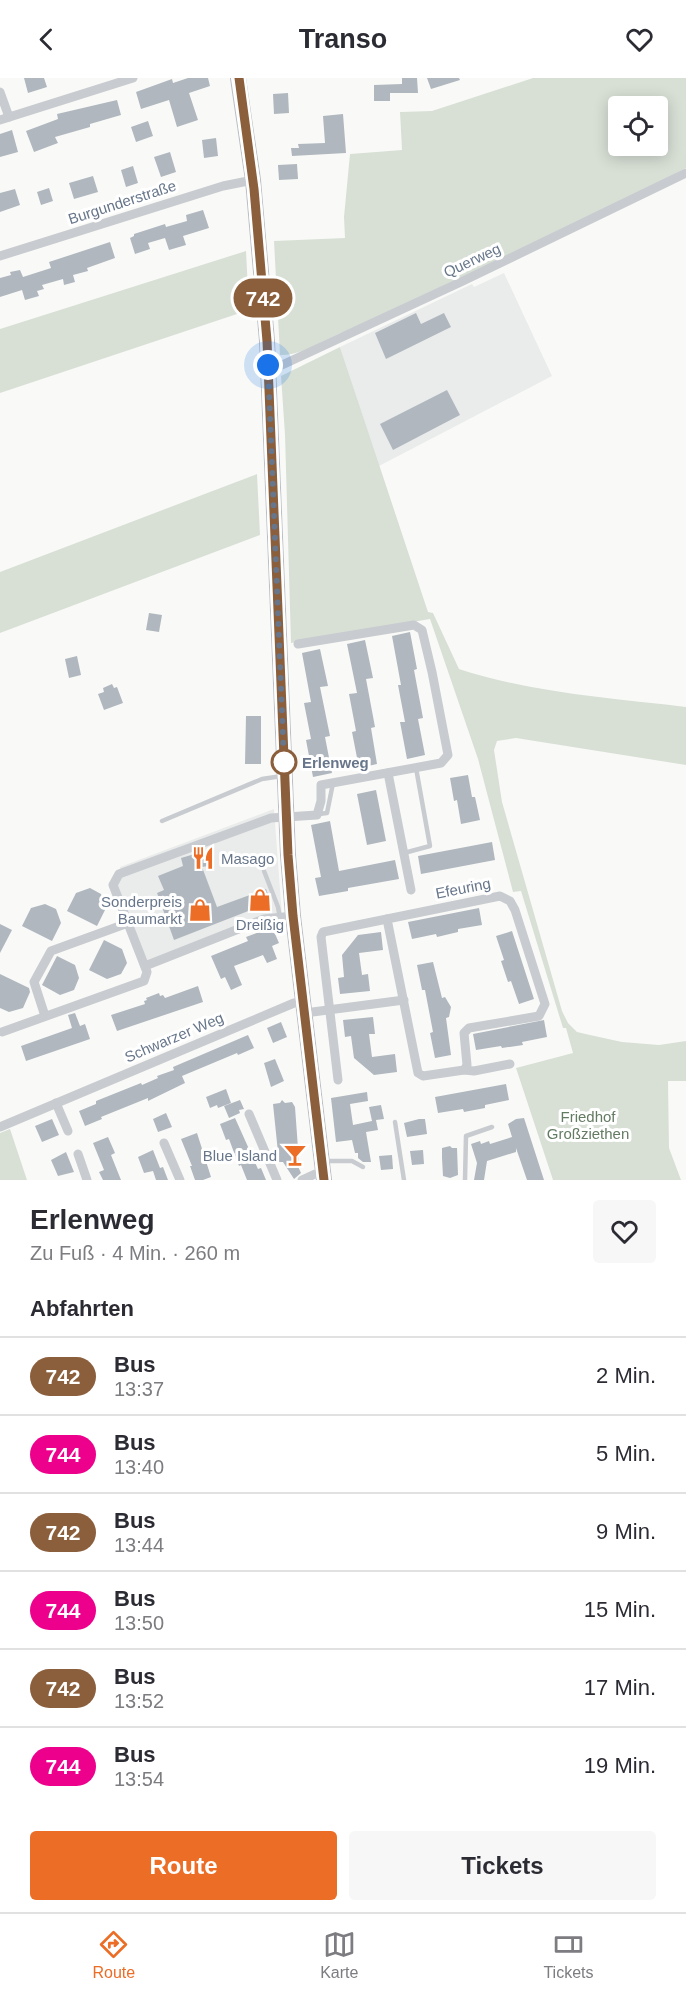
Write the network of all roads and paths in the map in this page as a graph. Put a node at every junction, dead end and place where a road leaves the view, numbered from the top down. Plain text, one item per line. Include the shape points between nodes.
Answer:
1 (133, 78) edge
2 (238, 78) edge
3 (118, 80) edge
4 (0, 92) edge
5 (4, 118) edge
6 (686, 173) edge
7 (253, 180) junction
8 (0, 256) edge
9 (268, 365) junction
10 (298, 644) joint
11 (279, 645) junction
12 (416, 768) junction
13 (388, 774) junction
14 (284, 776) junction
15 (287, 816) junction
16 (162, 821) dead end
17 (404, 852) junction
18 (264, 871) dead end
19 (411, 890) dead end
20 (286, 917) junction
21 (387, 919) junction
22 (128, 923) junction
23 (145, 966) junction
24 (404, 1000) junction
25 (304, 1007) junction
26 (330, 1009) junction
27 (45, 1016) junction
28 (2, 1032) dead end
29 (510, 1064) dead end
30 (464, 1070) junction
31 (338, 1080) dead end
32 (56, 1103) junction
33 (249, 1114) dead end
34 (394, 1122) dead end
35 (492, 1126) dead end
36 (0, 1127) edge
37 (68, 1131) dead end
38 (164, 1143) dead end
39 (78, 1154) dead end
40 (363, 1167) dead end
41 (323, 1172) edge
42 (87, 1180) edge
43 (180, 1180) edge
44 (277, 1180) edge
45 (302, 1180) edge
46 (404, 1180) edge
47 (465, 1180) edge

1 - 3 street
2 - 7 main road
3 - 5 street
4 - 5 street
6 - 9 street, Querweg via 463,281 282,364
7 - 8 street, Burgunderstraße
7 - 9 main road via 262,341
9 - 11 main road
10 - 11 lane
10 - 12 street via 414,625 422,630 448,755 441,763
11 - 14 main road
12 - 13 street
12 - 17 lane via 430,846
13 - 15 street via 321,785 317,814
13 - 17 street
14 - 15 main road
14 - 16 lane via 262,779
15 - 20 main road
15 - 22 street via 271,818 119,874 113,885
17 - 19 street
18 - 20 lane
20 - 23 street via 264,920
20 - 25 main road
21 - 24 street
21 - 26 street via 323,932
21 - 30 street, Efeuring via 500,896 510,901 515,910 546,1004 539,1016 470,1028 464,1033
22 - 23 street
22 - 27 street via 51,951 34,982
23 - 27 street via 144,981
24 - 26 street, Schwarzer Weg
24 - 30 street via 418,1073 423,1076
25 - 26 street, Schwarzer Weg
25 - 32 street, Schwarzer Weg via 294,1003
25 - 41 main road
26 - 31 street
27 - 28 street
29 - 30 street
32 - 36 street, Schwarzer Weg
32 - 37 street
33 - 44 street
34 - 46 lane
35 - 47 lane via 466,1136
38 - 43 street
39 - 42 street
40 - 41 lane via 352,1161
41 - 45 street

